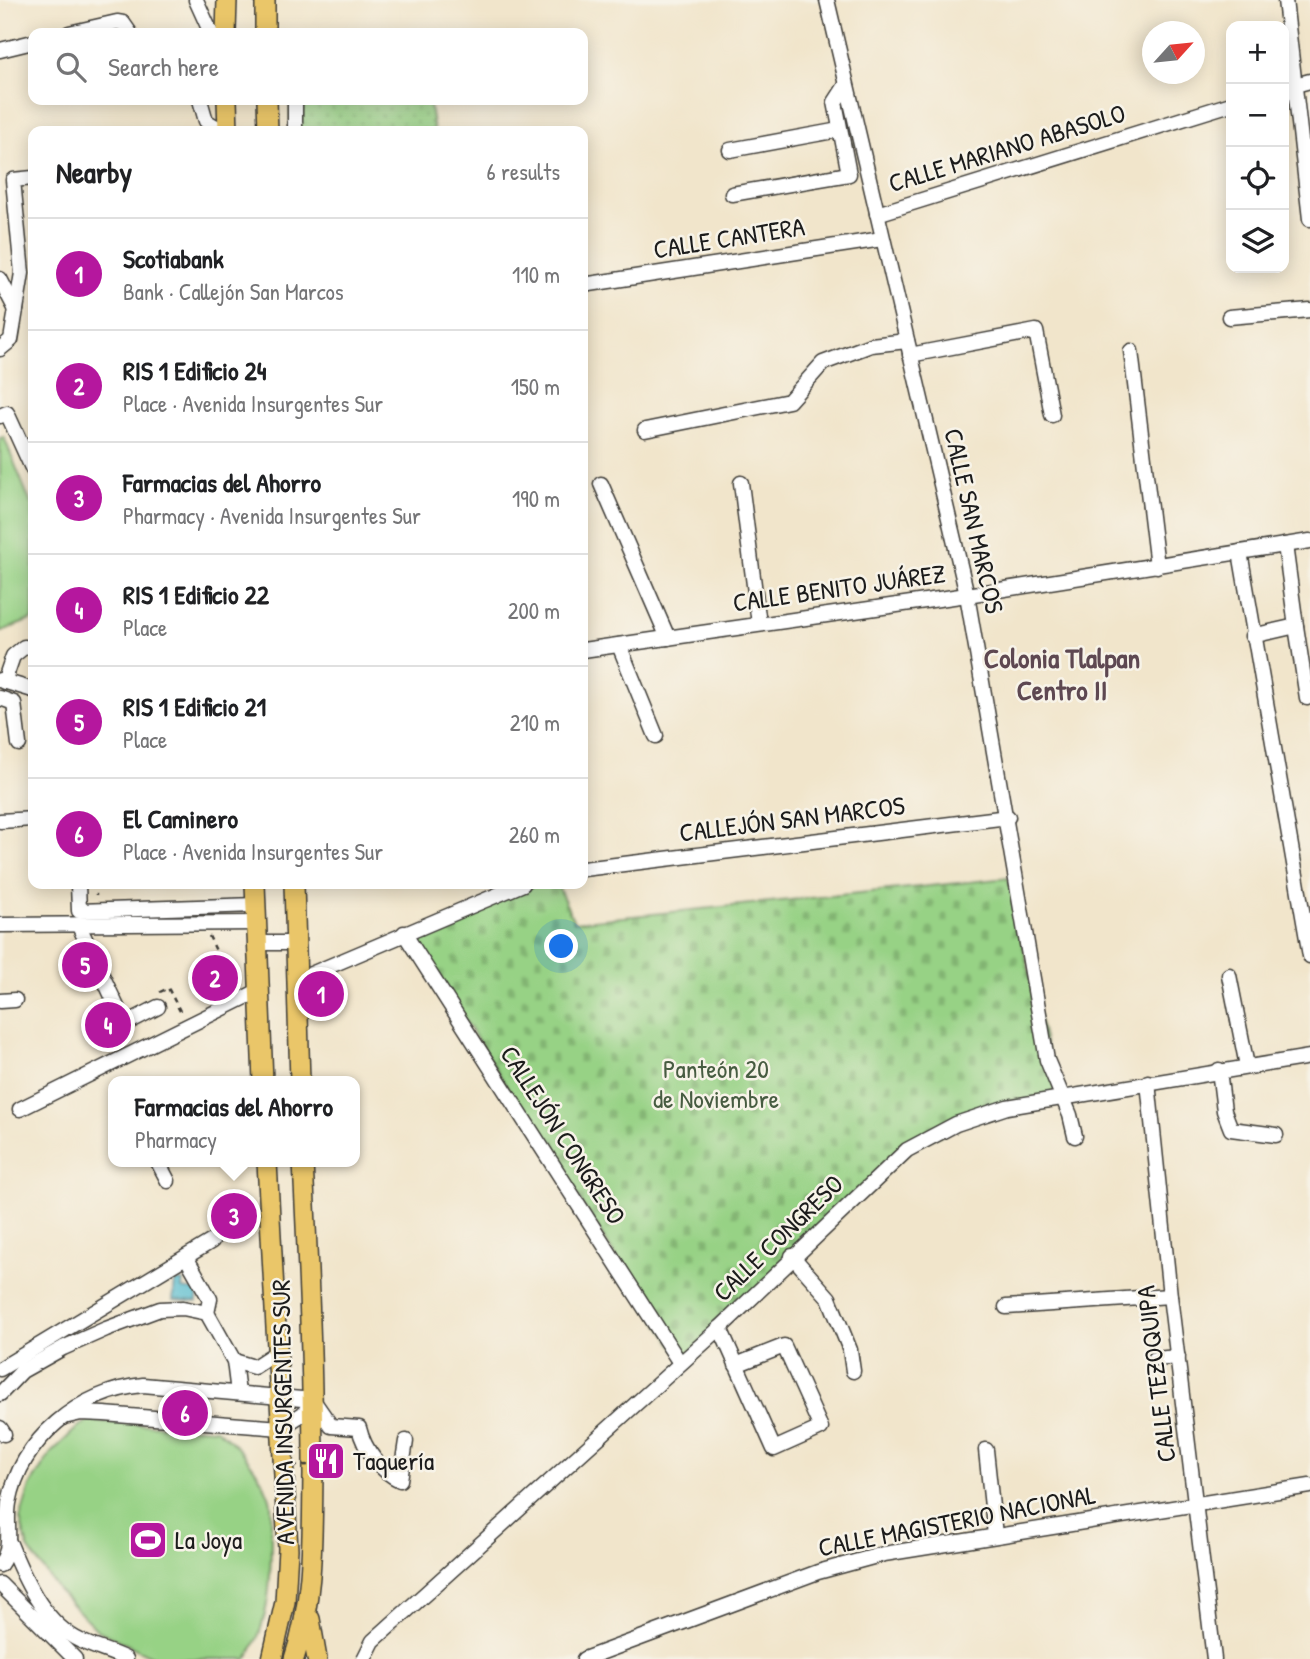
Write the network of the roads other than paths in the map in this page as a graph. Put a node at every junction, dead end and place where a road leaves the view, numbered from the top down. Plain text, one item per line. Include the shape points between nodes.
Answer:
1 (196, 0) edge
2 (227, 0) edge
3 (265, 0) edge
4 (827, 0) edge
5 (1285, 0) edge
6 (91, 28) edge
7 (126, 28) edge
8 (209, 28) edge
9 (226, 28) edge
10 (265, 28) edge
11 (28, 43) edge
12 (0, 50) edge
13 (1310, 81) edge
14 (1289, 84) edge
15 (846, 85) junction
16 (1289, 87) edge
17 (201, 105) edge
18 (227, 105) edge
19 (267, 105) edge
20 (295, 105) edge
21 (1226, 106) edge
22 (216, 126) edge
23 (226, 126) edge
24 (268, 126) edge
25 (295, 126) edge
26 (839, 130) junction
27 (730, 150) dead end
28 (28, 179) edge
29 (7, 181) edge
30 (732, 194) dead end
31 (877, 214) junction
32 (1310, 219) edge
33 (882, 239) junction
34 (0, 279) edge
35 (588, 284) edge
36 (16, 310) junction
37 (1310, 310) edge
38 (1229, 317) dead end
39 (908, 348) junction
40 (0, 349) edge
41 (1131, 351) dead end
42 (1052, 415) dead end
43 (0, 416) edge
44 (645, 430) dead end
45 (28, 459) edge
46 (741, 483) dead end
47 (601, 484) dead end
48 (1310, 541) edge
49 (1285, 545) junction
50 (1240, 552) junction
51 (1157, 566) junction
52 (967, 595) junction
53 (760, 624) junction
54 (1296, 626) junction
55 (1252, 636) junction
56 (668, 638) junction
57 (620, 645) junction
58 (28, 647) edge
59 (588, 649) edge
60 (2, 681) edge
61 (28, 689) edge
62 (0, 698) edge
63 (1307, 698) dead end
64 (656, 736) dead end
65 (19, 744) dead end
66 (1008, 817) junction
67 (28, 819) edge
68 (0, 821) edge
69 (588, 868) edge
70 (78, 889) edge
71 (255, 889) edge
72 (294, 889) edge
73 (511, 889) edge
74 (257, 914) junction
75 (0, 925) edge
76 (79, 926) junction
77 (404, 933) junction
78 (258, 943) junction
79 (295, 943) junction
80 (1310, 956) edge
81 (1229, 975) dead end
82 (297, 980) junction
83 (260, 990) junction
84 (15, 1000) dead end
85 (157, 1000) road end
86 (0, 1001) edge
87 (1310, 1057) edge
88 (1247, 1066) junction
89 (1219, 1070) junction
90 (263, 1076) edge
91 (300, 1076) edge
92 (1149, 1082) junction
93 (1062, 1098) junction
94 (20, 1109) dead end
95 (1276, 1135) dead end
96 (1075, 1136) dead end
97 (161, 1167) edge
98 (267, 1167) edge
99 (303, 1167) edge
100 (169, 1181) dead end
101 (212, 1241) dead end
102 (792, 1256) junction
103 (186, 1257) junction
104 (1170, 1296) junction
105 (1006, 1307) dead end
106 (207, 1313) junction
107 (720, 1328) junction
108 (277, 1352) junction
109 (1178, 1357) junction
110 (1155, 1359) dead end
111 (680, 1363) junction
112 (236, 1364) junction
113 (736, 1365) junction
114 (0, 1369) edge
115 (853, 1371) dead end
116 (237, 1393) junction
117 (0, 1394) edge
118 (279, 1397) junction
119 (313, 1400) junction
120 (60, 1419) junction
121 (281, 1428) junction
122 (406, 1441) dead end
123 (986, 1450) dead end
124 (1310, 1486) edge
125 (1196, 1503) junction
126 (4, 1509) edge
127 (995, 1535) junction
128 (10, 1544) junction
129 (0, 1566) edge
130 (0, 1584) edge
131 (310, 1584) junction
132 (75, 1659) edge
133 (126, 1659) edge
134 (272, 1659) edge
135 (294, 1659) edge
136 (317, 1659) edge
137 (364, 1659) edge
138 (584, 1659) edge
139 (1214, 1659) edge

1 - 8 street
2 - 9 main road
3 - 10 main road
4 - 15 street, CALLE SAN MARCOS
5 - 14 street
6 - 7 street via 117,22
11 - 12 street
13 - 16 street
15 - 26 street via 835,102
15 - 31 street, CALLE SAN MARCOS
16 - 32 street
17 - 22 street via 206,121
18 - 23 main road
19 - 24 main road
20 - 25 street
21 - 31 street, CALLE MARIANO ABASOLO
26 - 27 street
26 - 30 street via 849,174
28 - 29 street
29 - 36 street via 22,273
31 - 33 street, CALLE SAN MARCOS
33 - 35 street, CALLE CANTERA
33 - 39 street, CALLE SAN MARCOS
34 - 36 street
36 - 40 street via 12,340
37 - 38 street
39 - 42 street via 1036,331
39 - 44 street via 871,345 823,363 789,401
39 - 52 street, CALLE SAN MARCOS
41 - 51 street
43 - 45 street via 7,413
46 - 53 street
47 - 56 street
48 - 49 street, CALLE BENITO JUÁREZ
49 - 50 street, CALLE BENITO JUÁREZ
49 - 54 street
50 - 51 street, CALLE BENITO JUÁREZ
50 - 55 street
51 - 52 street, CALLE BENITO JUÁREZ
52 - 53 street, CALLE BENITO JUÁREZ
52 - 66 street, CALLE SAN MARCOS
53 - 56 street, CALLE BENITO JUÁREZ
54 - 55 street
54 - 63 street
55 - 80 street
56 - 57 street, CALLE BENITO JUÁREZ
57 - 59 street, CALLE BENITO JUÁREZ
57 - 64 street
58 - 60 street via 13,656
60 - 61 street
62 - 65 street via 14,703
66 - 69 street, CALLEJÓN SAN MARCOS
66 - 93 street, CALLE SAN MARCOS via 1047,1060
67 - 68 street
70 - 74 street via 79,911
71 - 74 main road
72 - 79 main road
73 - 77 street
74 - 76 street
74 - 78 main road
75 - 76 street
76 - 85 street via 125,1024
77 - 82 street
77 - 111 street, CALLEJÓN CONGRESO
78 - 79 street
78 - 83 main road
79 - 82 main road
81 - 88 street
82 - 91 main road
83 - 90 main road
83 - 94 street
84 - 86 street
87 - 88 street, CALLE CONGRESO
88 - 89 street, CALLE CONGRESO
89 - 92 street, CALLE CONGRESO
89 - 95 street via 1231,1129
92 - 93 street, CALLE CONGRESO
92 - 104 street, CALLE TEZOQUIPA
93 - 96 street, CALLE SAN MARCOS
93 - 102 street, CALLE CONGRESO via 1007,1107 956,1124 906,1150
97 - 100 street
98 - 108 main road, AVENIDA INSURGENTES SUR
99 - 119 main road, AVENIDA INSURGENTES SUR
101 - 103 street
102 - 107 street, CALLE CONGRESO
102 - 115 street via 829,1298 850,1350
103 - 106 street via 210,1299
103 - 114 street
104 - 105 street
104 - 109 street, CALLE TEZOQUIPA
106 - 112 street
106 - 117 street via 160,1309 106,1329 22,1371
107 - 111 street, CALLE CONGRESO
107 - 113 street
108 - 112 street via 254,1367
108 - 118 main road, AVENIDA INSURGENTES SUR
109 - 110 street
109 - 125 street, CALLE TEZOQUIPA
111 - 137 street, CALLE CONGRESO via 373,1641
112 - 116 street
113 - 113 street via 774,1448 821,1428 784,1346
116 - 118 street
116 - 120 street via 143,1385 117,1388
118 - 119 street
118 - 121 main road, AVENIDA INSURGENTES SUR
119 - 121 street via 304,1413
119 - 122 street via 331,1426 359,1428 363,1444 389,1475 400,1480
119 - 131 main road, AVENIDA INSURGENTES SUR
120 - 121 street via 81,1413
120 - 126 street via 24,1464
121 - 134 main road, AVENIDA INSURGENTES SUR via 288,1581
123 - 127 street
124 - 125 street, CALLE MAGISTERIO NACIONAL
125 - 127 street, CALLE MAGISTERIO NACIONAL
125 - 139 street, CALLE TEZOQUIPA
126 - 128 street
127 - 138 street, CALLE MAGISTERIO NACIONAL via 884,1554 818,1572
128 - 129 street
128 - 133 street via 31,1591 60,1626 76,1639
130 - 132 street
131 - 135 main road, AVENIDA INSURGENTES SUR
131 - 136 main road via 310,1633

